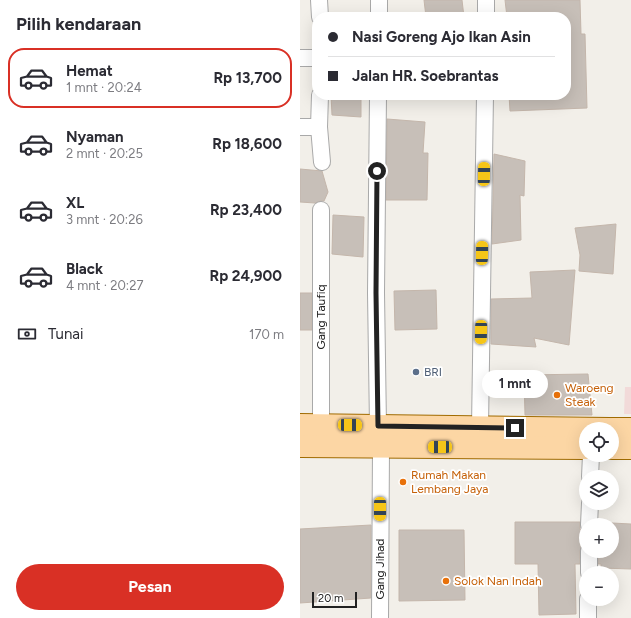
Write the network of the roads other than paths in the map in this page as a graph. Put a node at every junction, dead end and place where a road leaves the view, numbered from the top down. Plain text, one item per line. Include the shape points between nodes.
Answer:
1 (319, 0) edge
2 (379, 0) edge
3 (486, 0) edge
4 (320, 12) edge
5 (379, 12) edge
6 (486, 12) edge
7 (300, 58) edge
8 (312, 58) edge
9 (320, 100) edge
10 (378, 100) edge
11 (485, 100) edge
12 (300, 127) edge
13 (320, 127) junction
14 (322, 162) dead end
15 (322, 210) dead end
16 (311, 425) edge
17 (378, 426) junction
18 (619, 429) edge
19 (631, 429) edge
20 (579, 430) edge
21 (493, 434) junction
22 (300, 446) edge
23 (381, 447) junction
24 (579, 447) edge
25 (619, 448) edge
26 (631, 448) edge
27 (588, 606) edge
28 (380, 618) edge
29 (588, 618) edge

1 - 4 street
2 - 5 street
3 - 6 street
7 - 8 street
9 - 13 street
10 - 17 street
11 - 21 street
12 - 13 street
13 - 14 street
15 - 16 street, Gang Taufiq
16 - 17 main road
17 - 21 main road
18 - 19 main road
20 - 21 main road
21 - 23 main road
21 - 24 main road
22 - 23 main road
23 - 28 street, Gang Jihad
25 - 26 main road
27 - 29 street

